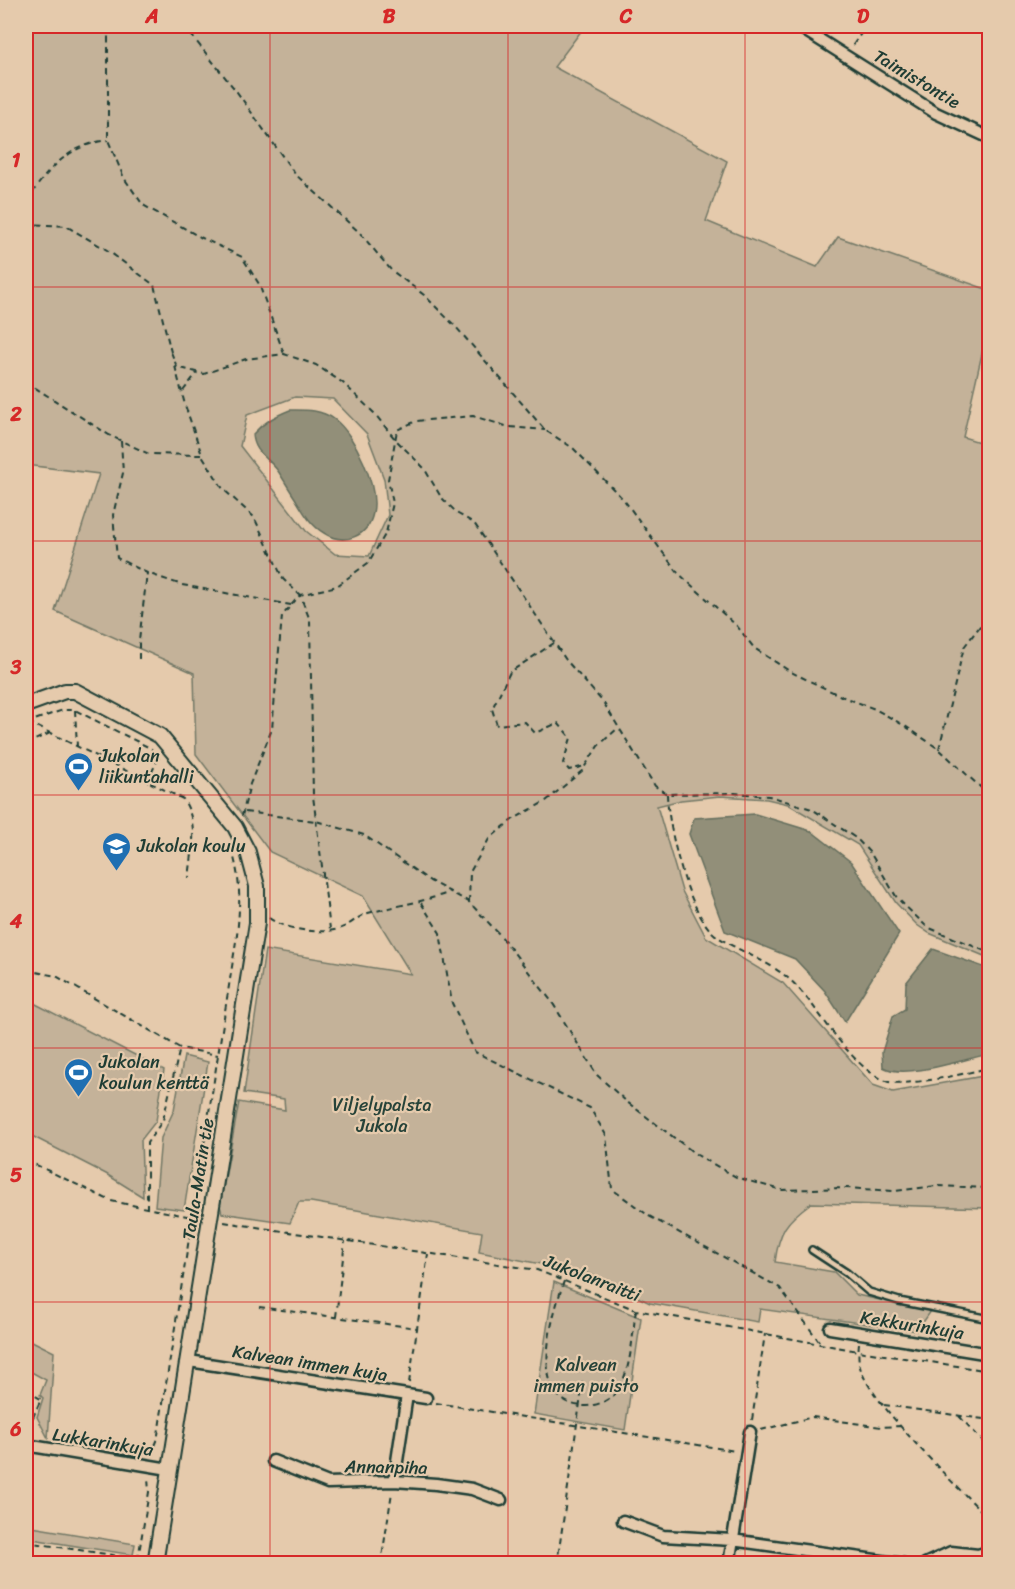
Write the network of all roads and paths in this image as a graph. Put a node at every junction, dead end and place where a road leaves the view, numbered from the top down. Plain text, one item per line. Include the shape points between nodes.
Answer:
1 (108, 26) edge
2 (184, 26) edge
3 (798, 26) edge
4 (866, 26) edge
5 (846, 55) junction
6 (990, 138) edge
7 (108, 141) junction
8 (26, 202) edge
9 (26, 224) edge
10 (171, 352) junction
11 (284, 354) junction
12 (197, 373) junction
13 (26, 382) edge
14 (182, 392) junction
15 (545, 430) junction
16 (395, 439) junction
17 (121, 441) junction
18 (202, 455) junction
19 (147, 573) junction
20 (300, 595) junction
21 (291, 605) junction
22 (990, 613) edge
23 (554, 643) junction
24 (139, 659) dead end
25 (26, 705) edge
26 (75, 710) junction
27 (27, 723) edge
28 (619, 727) junction
29 (50, 733) junction
30 (26, 744) edge
31 (77, 747) junction
32 (939, 749) junction
33 (160, 755) junction
34 (165, 760) dead end
35 (585, 766) junction
36 (147, 782) junction
37 (667, 794) junction
38 (990, 796) edge
39 (244, 812) junction
40 (316, 821) junction
41 (235, 827) junction
42 (231, 848) dead end
43 (189, 878) dead end
44 (450, 892) junction
45 (470, 902) junction
46 (421, 903) junction
47 (258, 908) junction
48 (330, 929) junction
49 (990, 953) edge
50 (26, 970) edge
51 (180, 1048) junction
52 (218, 1055) junction
53 (990, 1067) edge
54 (27, 1160) edge
55 (26, 1168) edge
56 (990, 1188) edge
57 (147, 1209) junction
58 (192, 1217) junction
59 (219, 1222) dead end
60 (345, 1241) junction
61 (812, 1250) dead end
62 (428, 1254) junction
63 (564, 1281) junction
64 (259, 1306) dead end
65 (636, 1310) junction
66 (336, 1317) junction
67 (990, 1318) edge
68 (417, 1328) junction
69 (830, 1328) dead end
70 (765, 1334) junction
71 (821, 1345) junction
72 (858, 1351) junction
73 (990, 1354) edge
74 (189, 1361) junction
75 (990, 1371) edge
76 (583, 1382) dead end
77 (26, 1391) edge
78 (407, 1395) junction
79 (426, 1398) joint
80 (884, 1405) junction
81 (579, 1406) junction
82 (959, 1416) junction
83 (990, 1420) edge
84 (576, 1426) junction
85 (903, 1426) junction
86 (750, 1432) junction
87 (26, 1433) edge
88 (27, 1449) edge
89 (990, 1449) edge
90 (747, 1453) junction
91 (273, 1461) dead end
92 (147, 1465) junction
93 (169, 1469) junction
94 (990, 1480) edge
95 (394, 1481) junction
96 (983, 1486) dead end
97 (501, 1500) dead end
98 (990, 1519) edge
99 (623, 1521) dead end
100 (732, 1540) junction
101 (26, 1542) edge
102 (990, 1551) edge
103 (138, 1559) junction
104 (156, 1562) edge
105 (381, 1563) edge
106 (557, 1563) edge
107 (729, 1563) edge
108 (904, 1563) edge
109 (925, 1563) edge

1 - 7 path
2 - 15 path via 295,174 360,233 391,270 456,327
3 - 5 street, Taimistontie
4 - 5 path
5 - 6 street, Taimistontie via 936,113
7 - 8 path via 92,142 62,156
7 - 11 path via 124,178 143,205 242,257 259,284
9 - 10 path via 66,226 154,285
10 - 12 path via 177,367
10 - 14 path
11 - 12 path via 246,359
11 - 16 path via 316,365 343,383
12 - 14 path
13 - 17 path
14 - 18 path
15 - 16 path via 509,427 473,416 416,421 397,430
15 - 32 path via 573,448 624,500 678,573 737,626 754,648 791,672 875,709
16 - 20 path via 388,480 393,503 386,533 368,563 338,586
16 - 23 path via 424,468 441,497 474,524
17 - 18 path via 149,454
17 - 19 path via 123,473 113,515 117,558
18 - 20 path via 223,489 254,517 283,579
19 - 21 path via 182,585
19 - 24 path
20 - 21 path
20 - 40 path via 310,620
21 - 39 path via 282,616 272,729 250,784
22 - 32 path via 964,647
23 - 28 path
23 - 35 path via 510,672 492,709 497,725 525,722 536,733 558,723 571,738 563,764 569,770
25 - 41 street, Taula-Matin tie via 75,691 160,736
26 - 27 path via 63,710
26 - 31 path
26 - 33 path
27 - 29 path
28 - 35 path via 598,746
28 - 37 path via 655,786
29 - 30 path
29 - 31 path
31 - 36 path
32 - 38 path
33 - 34 path
33 - 36 path
35 - 45 path via 546,801 512,820 489,839 470,872
36 - 43 path via 183,799 189,808 194,833
37 - 49 path via 769,796 812,809 856,838 871,854 897,898 927,927
37 - 53 path via 675,849 704,923 716,936 786,975 868,1071 888,1083 915,1082
39 - 40 path
39 - 41 path
40 - 44 path via 364,835
40 - 48 path
41 - 47 street, Taula-Matin tie via 248,852 258,886
42 - 52 path via 239,876 240,901
44 - 45 path
44 - 46 path
45 - 56 path via 552,1002 597,1075 697,1155 738,1178 782,1190
46 - 48 path via 366,914 342,928
46 - 71 path via 440,933 452,1003 475,1052 590,1107 606,1135 612,1189 649,1216 780,1288
47 - 48 path via 277,924 303,931
47 - 74 street, Taula-Matin tie
50 - 51 path via 56,976
51 - 52 path
51 - 57 path via 163,1120 147,1143
52 - 58 path
54 - 55 path
54 - 57 path via 111,1201
57 - 58 path
58 - 92 path via 157,1441
59 - 60 path, Jukolanraitti
60 - 62 path, Jukolanraitti
60 - 66 path
61 - 67 lane via 869,1292
62 - 63 path, Jukolanraitti via 537,1270
62 - 68 path
63 - 65 path, Jukolanraitti
63 - 81 path via 555,1308 548,1374 552,1388
64 - 66 path
65 - 70 path, Jukolanraitti
65 - 81 path via 625,1376 618,1391 600,1403
66 - 68 path
68 - 78 path
69 - 73 street, Kekkurinkuja
70 - 71 path, Jukolanraitti
70 - 86 path
71 - 72 path, Jukolanraitti
72 - 75 path, Jukolanraitti
72 - 80 path via 861,1371
74 - 78 street, Kalvean immen kuja
74 - 93 street, Taula-Matin tie
76 - 81 path
77 - 87 path via 41,1399
78 - 79 street, Kalvean immen kuja
78 - 95 street
79 - 84 path via 436,1403
80 - 82 path
80 - 85 path
81 - 84 path
82 - 83 path
82 - 89 path
84 - 90 path
84 - 106 path
85 - 86 path via 881,1427 813,1417
85 - 98 path
86 - 90 street
88 - 92 street, Lukkarinkuja
90 - 100 street
91 - 95 street, Annanpiha via 328,1483
92 - 93 street, Lukkarinkuja
92 - 103 path via 149,1492
93 - 104 street, Taula-Matin tie
94 - 96 path
95 - 97 street, Annanpiha via 472,1489
95 - 105 path
99 - 100 street via 663,1536
100 - 107 street
100 - 108 street
101 - 103 path
102 - 109 street via 978,1555 951,1552
103 - 104 path

